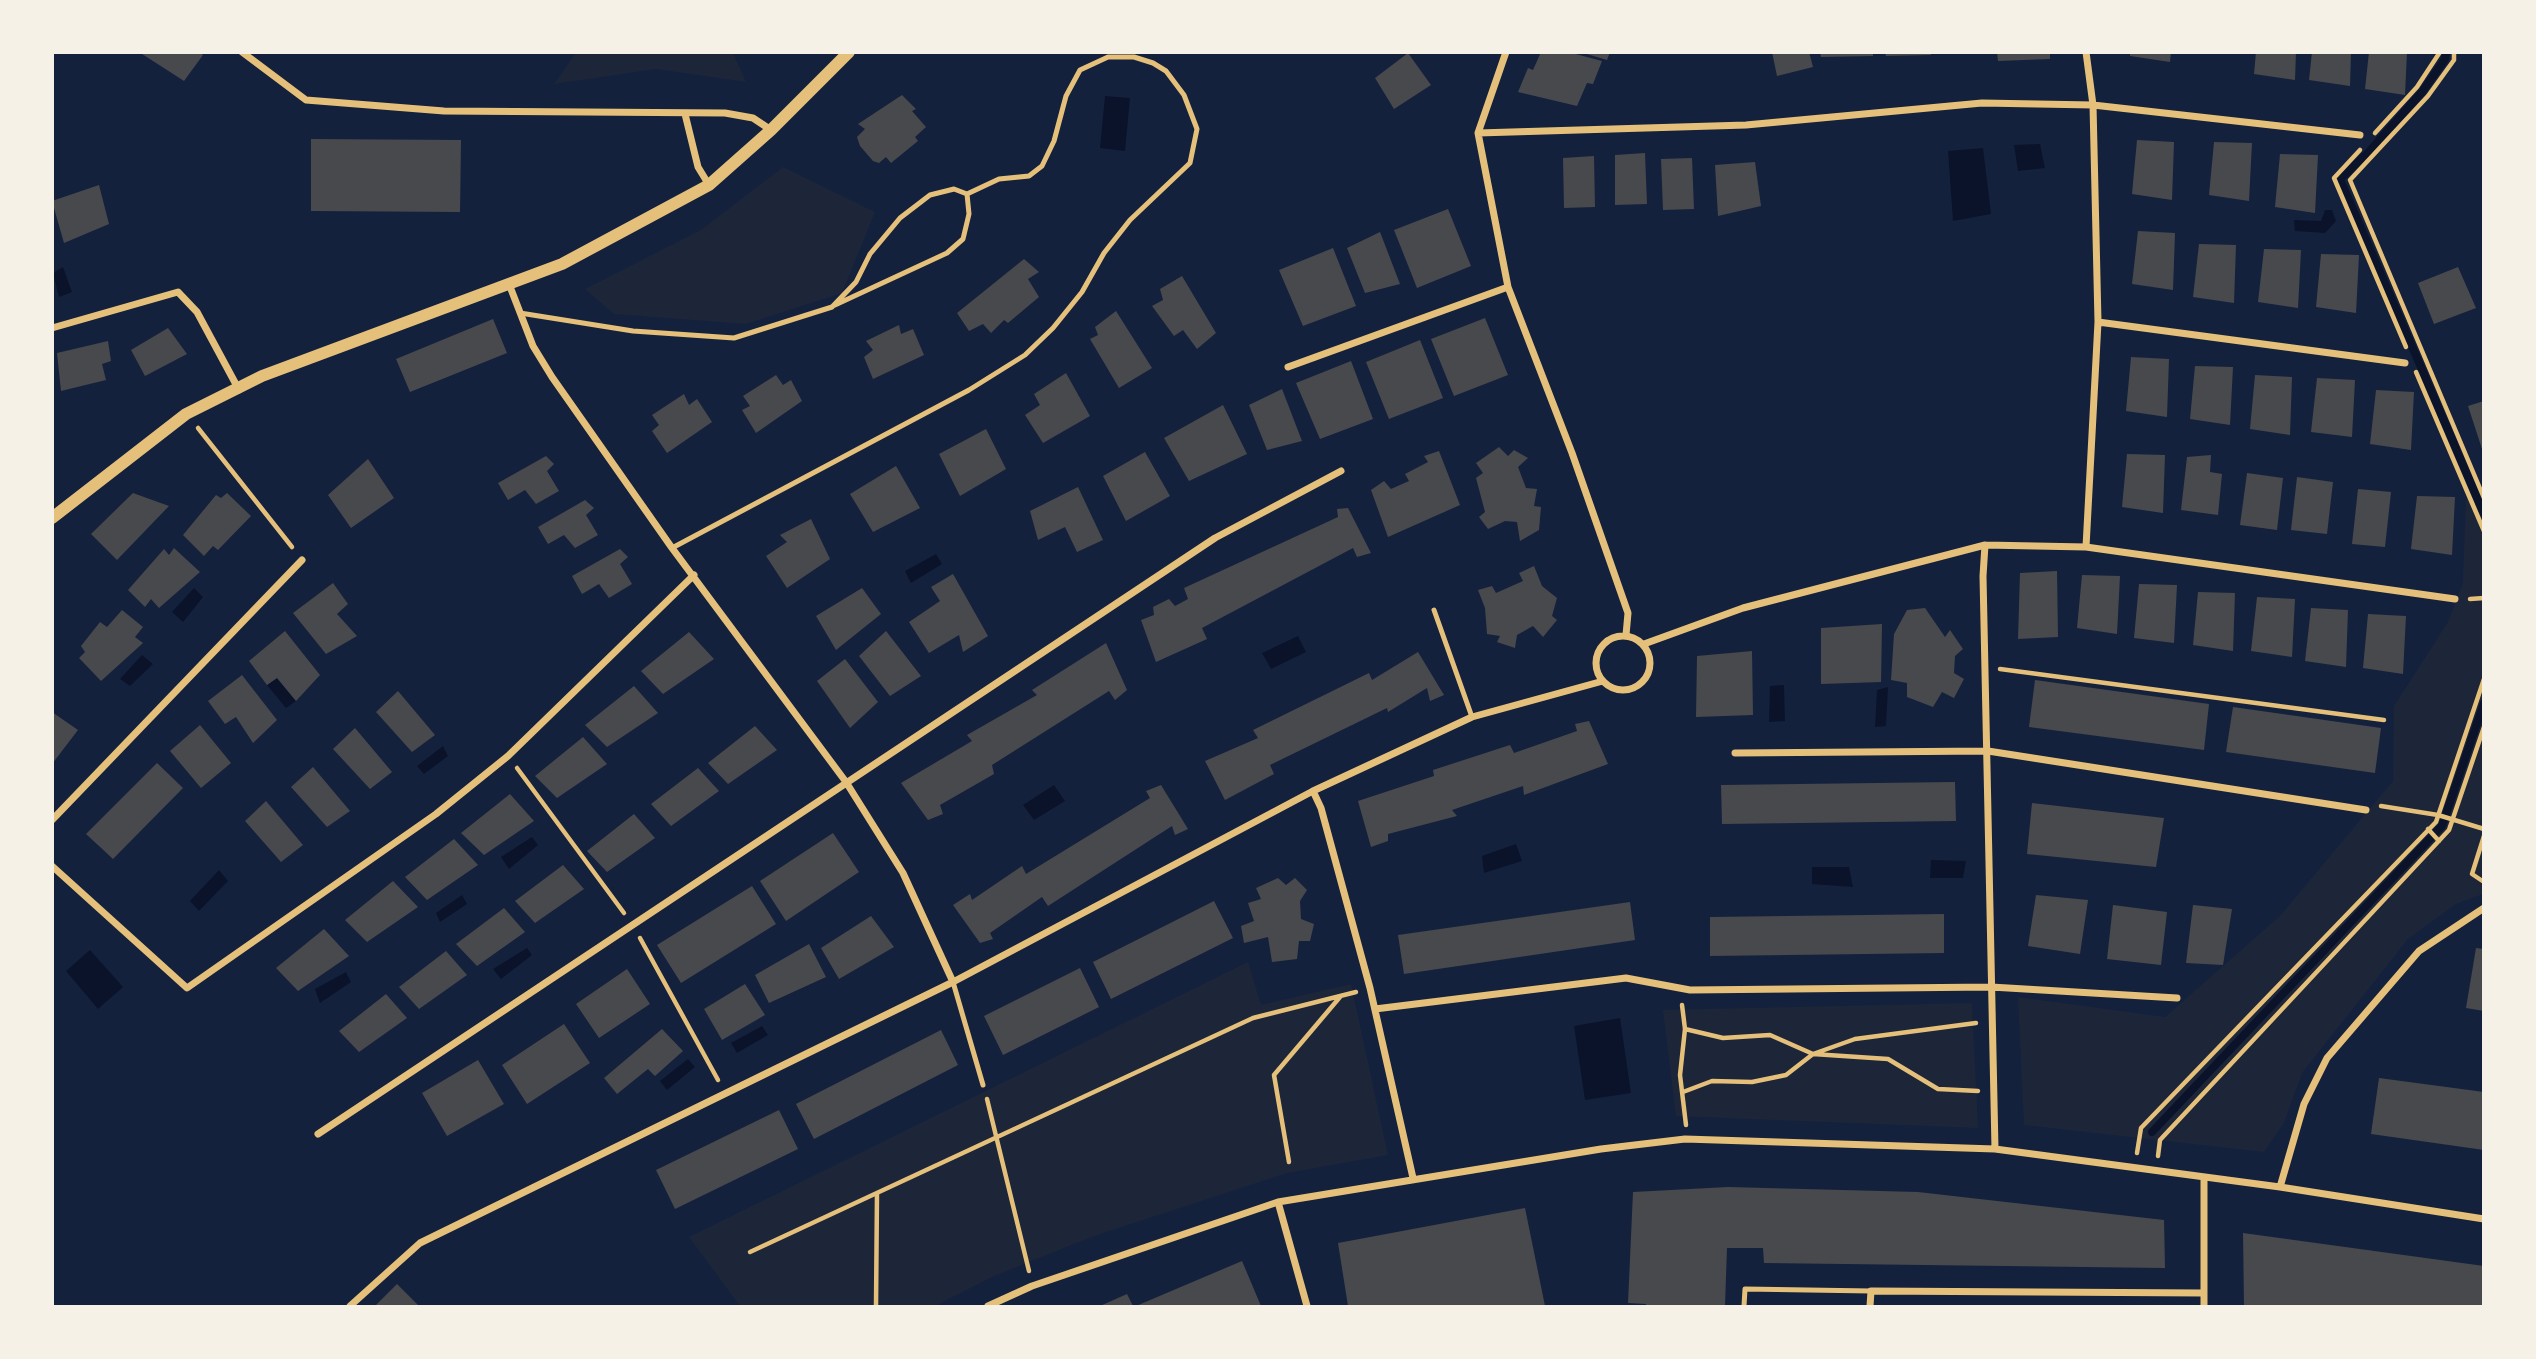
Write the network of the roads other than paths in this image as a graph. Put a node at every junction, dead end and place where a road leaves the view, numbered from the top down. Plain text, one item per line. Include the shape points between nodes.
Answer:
1 (242, 52) edge
2 (849, 52) edge
3 (1506, 52) edge
4 (2086, 52) edge
5 (2093, 105) junction
6 (685, 114) junction
7 (771, 130) junction
8 (1478, 133) junction
9 (2360, 135) dead end
10 (709, 186) junction
11 (967, 194) junction
12 (509, 284) junction
13 (1508, 287) junction
14 (832, 307) junction
15 (520, 313) junction
16 (2098, 322) junction
17 (52, 328) edge
18 (2405, 363) dead end
19 (1288, 367) dead end
20 (239, 390) junction
21 (1342, 471) dead end
22 (52, 518) edge
23 (1985, 545) junction
24 (2087, 547) junction
25 (672, 548) junction
26 (302, 560) dead end
27 (694, 575) junction
28 (2455, 599) dead end
29 (1434, 610) dead end
30 (1626, 635) junction
31 (1644, 644) junction
32 (1603, 681) junction
33 (1472, 717) junction
34 (1988, 751) junction
35 (1735, 753) dead end
36 (846, 782) junction
37 (1313, 791) junction
38 (2366, 810) road end
39 (52, 820) edge
40 (52, 866) edge
41 (2483, 908) edge
42 (953, 982) junction
43 (1991, 987) junction
44 (2177, 998) dead end
45 (1375, 1009) junction
46 (983, 1085) dead end
47 (318, 1134) dead end
48 (1995, 1149) junction
49 (2204, 1177) junction
50 (1413, 1178) junction
51 (2280, 1186) junction
52 (1279, 1202) junction
53 (2483, 1219) edge
54 (1871, 1291) junction
55 (2203, 1293) junction
56 (350, 1307) edge
57 (988, 1307) edge
58 (1307, 1307) edge
59 (1744, 1307) edge
60 (1870, 1307) edge
61 (2204, 1307) edge

1 - 6 street via 306,100 444,111
2 - 7 street
3 - 8 street
4 - 5 street
5 - 8 street via 1982,103 1746,125
5 - 9 street
5 - 16 street
6 - 7 street via 753,118
6 - 10 street via 698,167
7 - 10 street
8 - 13 street
10 - 12 street via 562,264
11 - 14 lane via 954,188 930,195 900,218 870,254 856,282
11 - 14 lane via 969,214 963,239 947,253
11 - 25 lane via 999,179 1029,176 1042,166 1080,70 1108,57 1134,57 1166,71 1184,95 1197,130 1190,163 1130,220 1082,292 1025,355 969,390
12 - 15 street
12 - 20 street via 262,376
13 - 19 street
13 - 30 street via 1628,613
14 - 15 lane via 734,338 633,331
15 - 25 street via 552,377
16 - 18 street
16 - 24 street
17 - 20 street via 178,292 197,312
20 - 22 street via 186,414
21 - 36 street via 1215,538
23 - 24 street
23 - 31 street via 1743,608
23 - 34 street
24 - 28 street
25 - 27 street
26 - 39 street
27 - 36 street
27 - 40 street via 508,756 436,814 187,988
29 - 33 lane
30 - 31 street
30 - 32 street via 1605,642 1599,650 1596,668
31 - 32 street via 1650,666 1638,686 1619,690
32 - 33 street
33 - 37 street
34 - 35 street
34 - 38 street
34 - 43 street
36 - 42 street via 903,873
36 - 47 street
37 - 42 street
37 - 45 street
41 - 51 street via 2419,951 2327,1058 2304,1104
42 - 46 lane
42 - 56 street via 420,1243
43 - 44 street
43 - 45 street via 1678,988 1626,978
43 - 48 street
45 - 50 street
48 - 49 street
48 - 50 street via 1685,1139
49 - 51 street
49 - 55 street
50 - 52 street
51 - 53 street
52 - 57 street via 1045,1282
52 - 58 street
54 - 55 street
54 - 59 lane via 1745,1289
54 - 60 street
55 - 61 street

